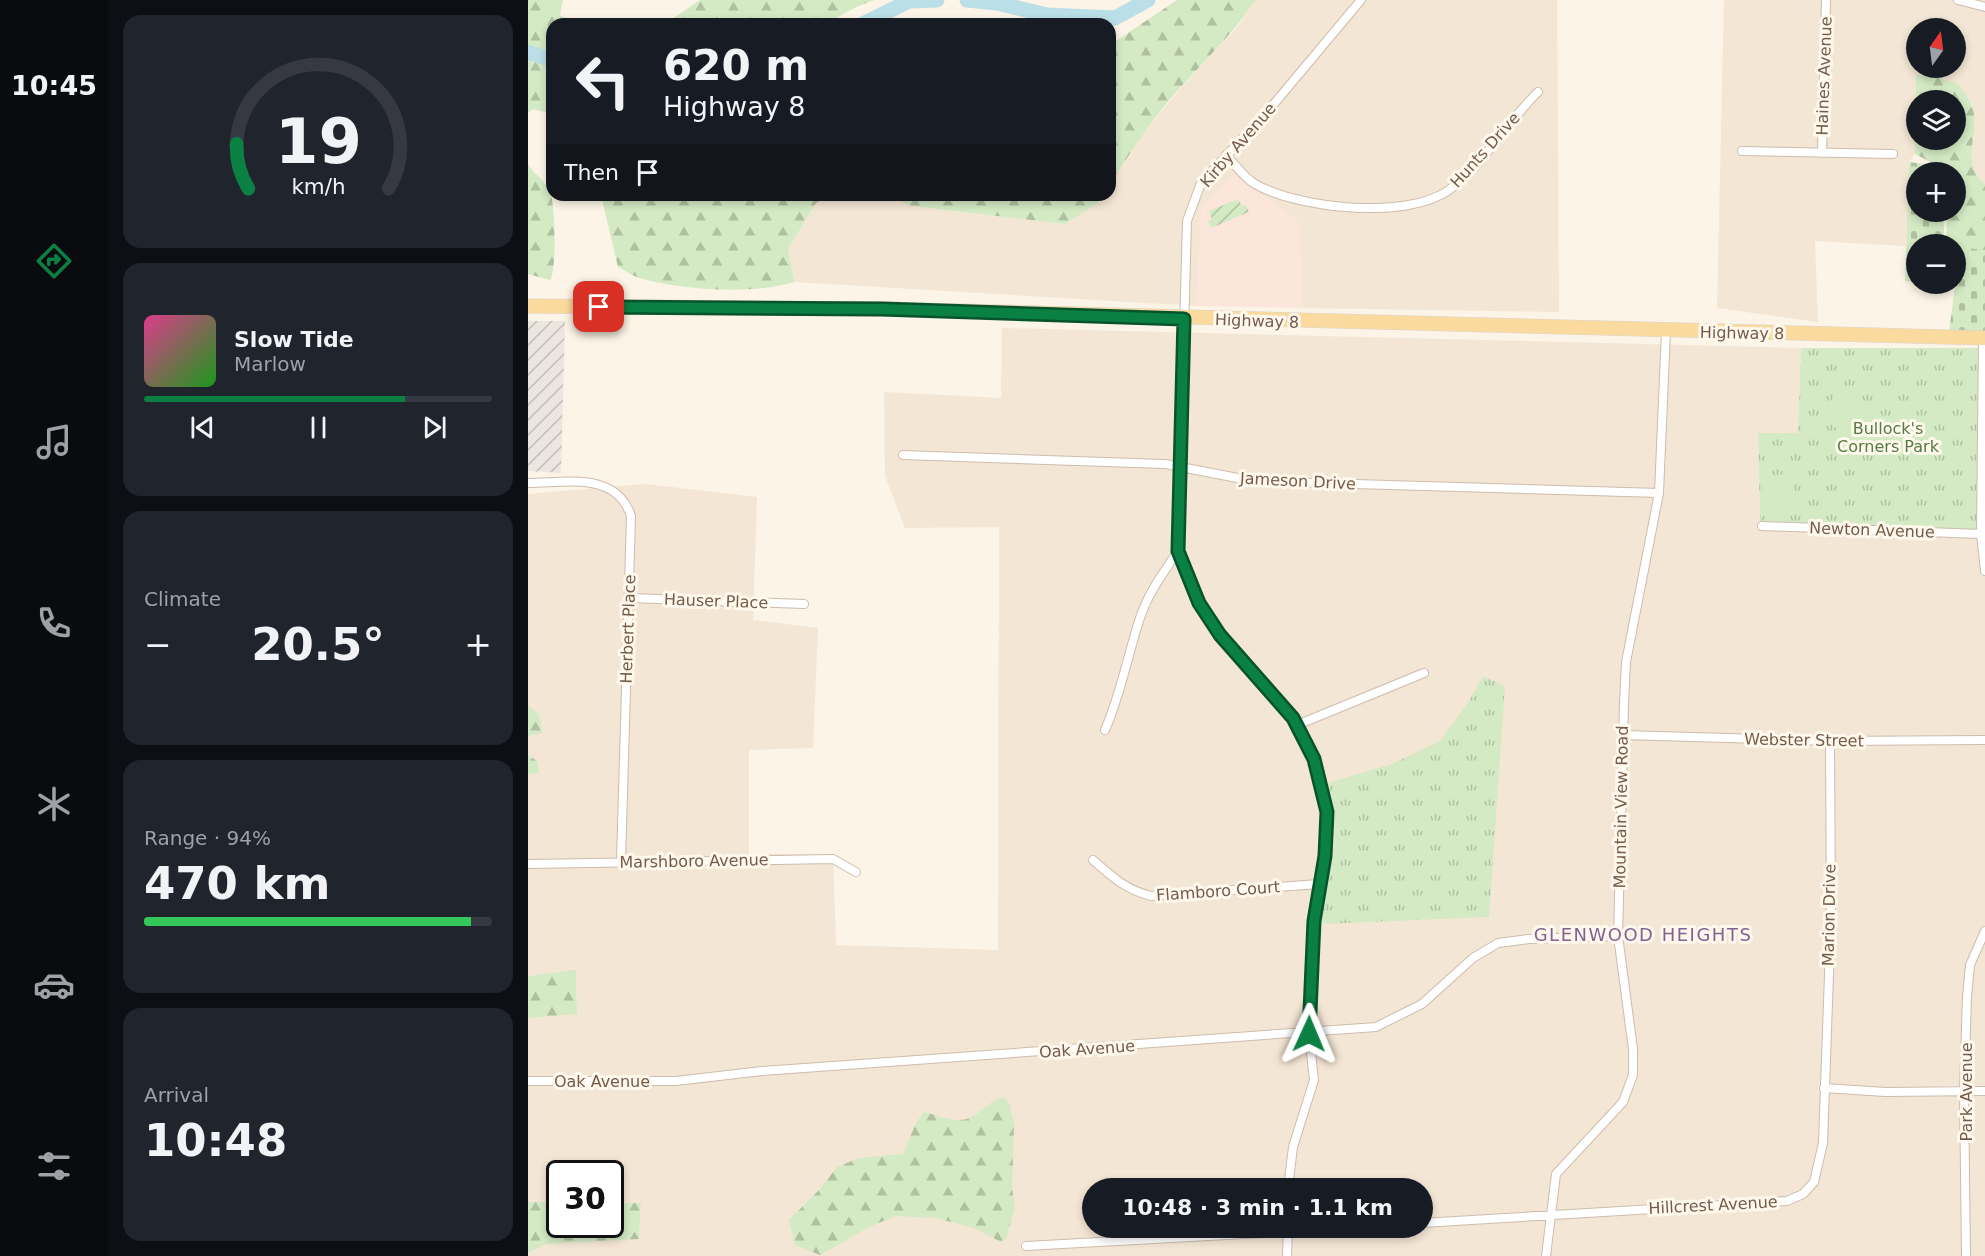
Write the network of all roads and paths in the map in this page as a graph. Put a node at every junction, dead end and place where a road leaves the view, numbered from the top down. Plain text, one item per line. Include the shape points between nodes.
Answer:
1 (1361, 0) edge
2 (1826, 0) edge
3 (1958, 0) edge
4 (1985, 7) edge
5 (1538, 92) dead end
6 (1742, 151) dead end
7 (1822, 153) junction
8 (1893, 154) dead end
9 (1226, 155) junction
10 (528, 306) edge
11 (1184, 319) junction
12 (1666, 332) junction
13 (1984, 338) edge
14 (903, 455) dead end
15 (1179, 469) junction
16 (528, 483) edge
17 (1659, 493) junction
18 (1762, 526) dead end
19 (1982, 534) junction
20 (1178, 551) junction
21 (1985, 571) edge
22 (628, 598) junction
23 (804, 604) dead end
24 (1424, 673) dead end
25 (1297, 725) junction
26 (1105, 730) dead end
27 (1623, 735) junction
28 (1985, 740) edge
29 (1830, 741) junction
30 (1093, 860) dead end
31 (621, 861) junction
32 (528, 864) edge
33 (856, 872) dead end
34 (1319, 884) junction
35 (1985, 931) edge
36 (1618, 936) junction
37 (1309, 1034) junction
38 (528, 1081) edge
39 (1824, 1088) junction
40 (1964, 1091) junction
41 (1985, 1091) edge
42 (1289, 1178) edge
43 (1550, 1214) junction
44 (1433, 1222) edge
45 (1157, 1238) edge
46 (1288, 1238) edge
47 (1026, 1246) dead end
48 (1287, 1256) edge
49 (1546, 1256) edge
50 (1966, 1256) edge

1 - 9 street, Kirby Avenue
2 - 7 street, Haines Avenue
3 - 4 street
5 - 9 street, Hunts Drive via 1448,190 1414,205 1357,208 1279,194 1254,183
6 - 7 street
7 - 8 street
9 - 11 street, Kirby Avenue via 1201,183 1187,221
10 - 11 main road, Highway 8 via 882,309
11 - 12 main road, Highway 8
11 - 15 street, Kirby Avenue
12 - 13 main road, Highway 8
12 - 17 street, Mountain View Road
13 - 19 street
14 - 15 street, Jameson Drive via 1165,465
15 - 17 street, Jameson Drive via 1253,482
15 - 20 street, Kirby Avenue
16 - 22 street, Herbert Place via 591,482 620,494 631,516
17 - 27 street, Mountain View Road via 1626,662
18 - 19 street, Newton Avenue
19 - 21 street
20 - 25 street via 1199,603 1220,635 1274,693
20 - 26 street via 1151,591 1141,614
22 - 23 street, Hauser Place
22 - 31 street, Herbert Place
24 - 25 street
25 - 34 street via 1314,759 1327,812
27 - 29 street, Webster Street
27 - 36 street, Mountain View Road
28 - 29 street, Webster Street
29 - 39 street, Marion Drive via 1831,918
30 - 34 street, Flamboro Court via 1134,892 1150,896
31 - 32 street, Marshboro Avenue
31 - 33 street, Marshboro Avenue via 832,859
34 - 37 street via 1310,969
35 - 40 street, Park Avenue via 1970,965
36 - 37 street, Oak Avenue via 1498,943 1473,958 1422,1004 1397,1018 1376,1028
36 - 43 street, Mountain View Road via 1633,1075 1623,1102 1556,1174
37 - 38 street, Oak Avenue via 762,1071 676,1081
37 - 42 street via 1314,1080 1293,1148
39 - 40 street
39 - 43 street, Hillcrest Avenue via 1821,1161 1814,1182 1803,1194 1787,1201
40 - 41 street
40 - 50 street, Park Avenue
43 - 44 street, Hillcrest Avenue
43 - 49 street, Mountain View Road
45 - 47 street
46 - 48 street

